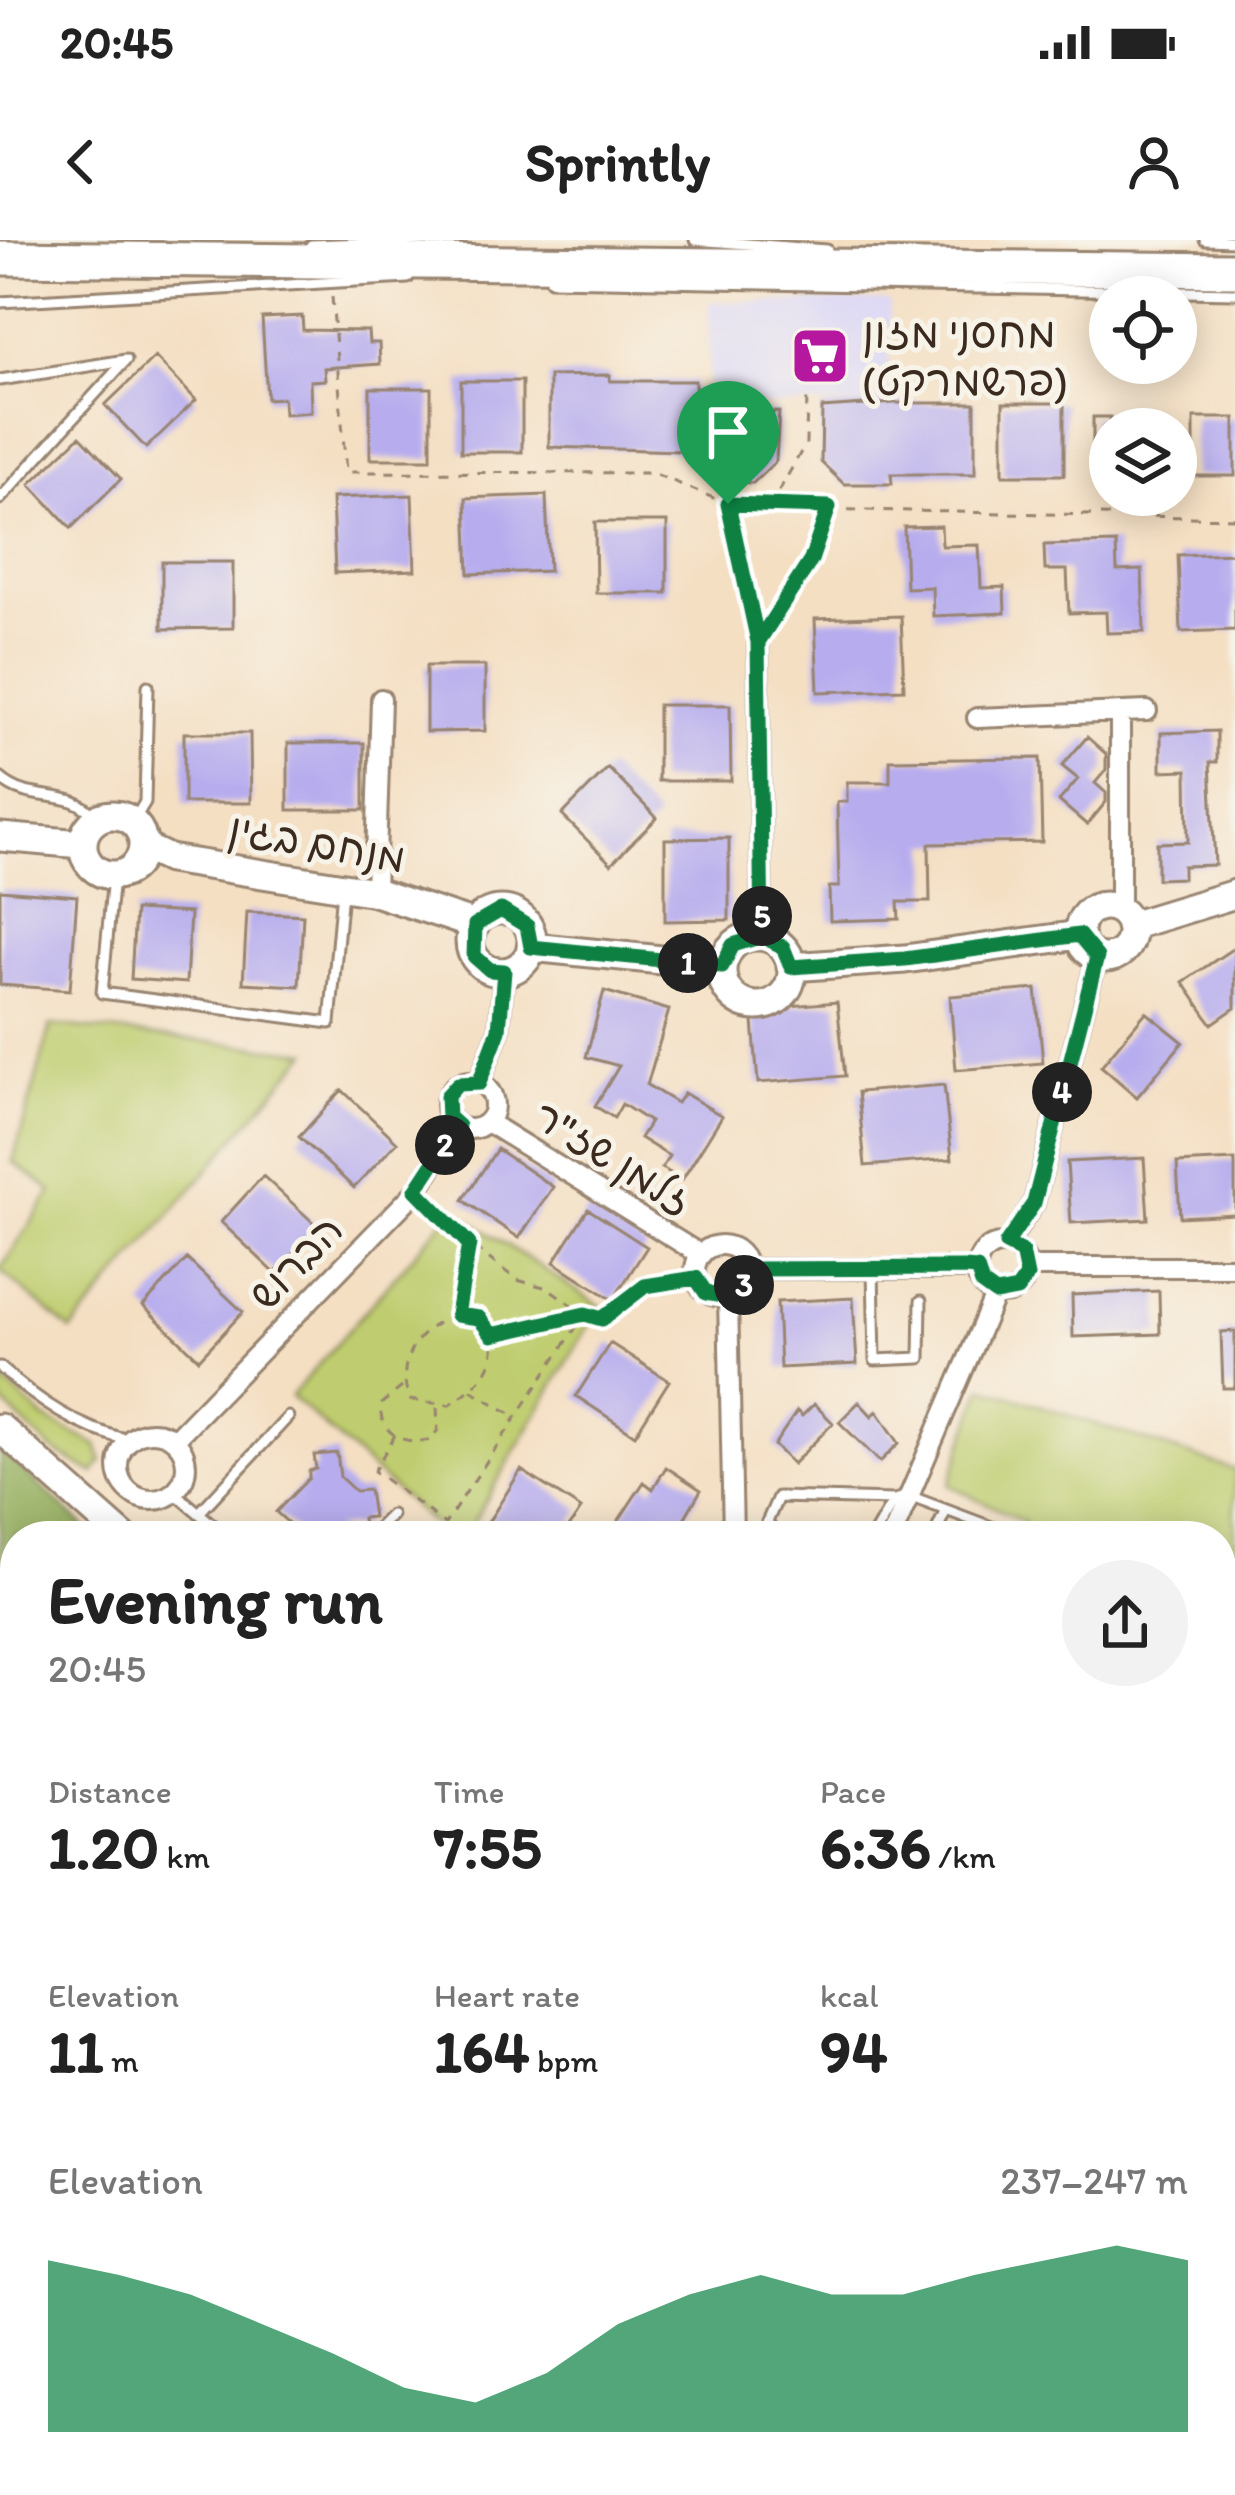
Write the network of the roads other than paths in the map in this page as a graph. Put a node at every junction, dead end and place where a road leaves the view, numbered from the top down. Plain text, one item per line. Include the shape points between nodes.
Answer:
1 (446, 240) edge
2 (1205, 240) edge
3 (1235, 241) edge
4 (68, 244) dead end
5 (301, 245) dead end
6 (217, 246) dead end
7 (688, 247) edge
8 (834, 250) dead end
9 (877, 252) dead end
10 (0, 258) edge
11 (1235, 258) edge
12 (116, 260) junction
13 (1235, 270) edge
14 (536, 280) dead end
15 (1235, 293) edge
16 (0, 302) edge
17 (0, 380) edge
18 (0, 499) edge
19 (758, 642) road end
20 (148, 686) dead end
21 (381, 700) dead end
22 (1147, 711) dead end
23 (1120, 712) junction
24 (977, 718) dead end
25 (0, 778) edge
26 (90, 831) junction
27 (138, 834) junction
28 (0, 837) edge
29 (113, 876) junction
30 (343, 886) junction
31 (375, 892) junction
32 (1235, 894) edge
33 (1125, 918) junction
34 (475, 925) junction
35 (762, 936) junction
36 (1088, 946) junction
37 (531, 947) junction
38 (722, 966) junction
39 (791, 967) junction
40 (504, 971) junction
41 (479, 1083) junction
42 (487, 1122) junction
43 (458, 1126) junction
44 (1006, 1244) junction
45 (701, 1255) junction
46 (1028, 1267) junction
47 (1235, 1267) edge
48 (747, 1269) junction
49 (873, 1269) junction
50 (977, 1269) junction
51 (996, 1294) junction
52 (728, 1297) junction
53 (921, 1301) dead end
54 (0, 1367) edge
55 (288, 1417) dead end
56 (0, 1428) edge
57 (130, 1440) junction
58 (174, 1440) junction
59 (123, 1484) junction
60 (174, 1492) junction
61 (902, 1498) junction
62 (946, 1510) junction
63 (96, 1513) junction
64 (200, 1513) junction
65 (391, 1515) dead end
66 (105, 1521) edge
67 (209, 1521) edge
68 (385, 1521) edge
69 (733, 1521) edge
70 (768, 1521) edge
71 (884, 1521) edge
72 (896, 1521) edge
73 (941, 1521) edge
74 (975, 1521) edge

1 - 5 lane
2 - 3 lane
4 - 6 lane
7 - 8 lane
7 - 12 highway
7 - 13 highway
9 - 11 lane
10 - 12 highway
12 - 16 lane via 202,274 417,277
14 - 15 lane
17 - 18 lane via 126,360
19 - 35 street
20 - 27 lane
21 - 31 street
22 - 23 street
23 - 24 street
23 - 33 street
25 - 26 lane via 14,790 79,799
26 - 27 street via 115,814
26 - 28 street
26 - 29 street via 88,863
27 - 29 street via 131,870
27 - 30 street, מנחם בגין via 169,860
29 - 30 lane via 102,993 330,1023
30 - 31 street, מנחם בגין
31 - 34 street, מנחם בגין
32 - 33 street
33 - 36 street via 1120,953
33 - 36 street via 1091,910
34 - 37 street via 490,912 512,912 527,926
34 - 40 street via 474,956
35 - 38 street via 733,945
35 - 39 street via 783,947
36 - 39 street
36 - 44 street via 1034,1203
37 - 38 street
37 - 40 street via 520,965
38 - 39 street via 729,992 761,1006 782,995
40 - 41 street via 499,1030
41 - 42 street via 493,1097
41 - 43 street via 458,1084 447,1096 448,1117
42 - 43 street
42 - 45 street, זלמן שז"ר
43 - 58 street, הברוש via 416,1190
44 - 46 street via 1022,1252
44 - 50 street via 990,1247
45 - 48 street via 725,1246 741,1254
45 - 52 street via 696,1278 706,1293
46 - 47 street
46 - 51 street via 1017,1290
48 - 49 street
48 - 52 street
49 - 50 street
49 - 53 lane via 875,1360 920,1358
50 - 51 street
51 - 61 street
52 - 69 street
54 - 57 lane via 35,1399 100,1434
55 - 64 lane
56 - 63 street
57 - 58 street via 149,1432
57 - 59 street via 119,1458
58 - 60 street via 186,1463
59 - 60 street via 149,1500
59 - 63 street
60 - 64 lane
61 - 62 lane
61 - 70 lane via 782,1496
61 - 71 lane
61 - 72 street
62 - 73 lane
62 - 74 lane
63 - 66 street
64 - 67 lane
65 - 68 lane

